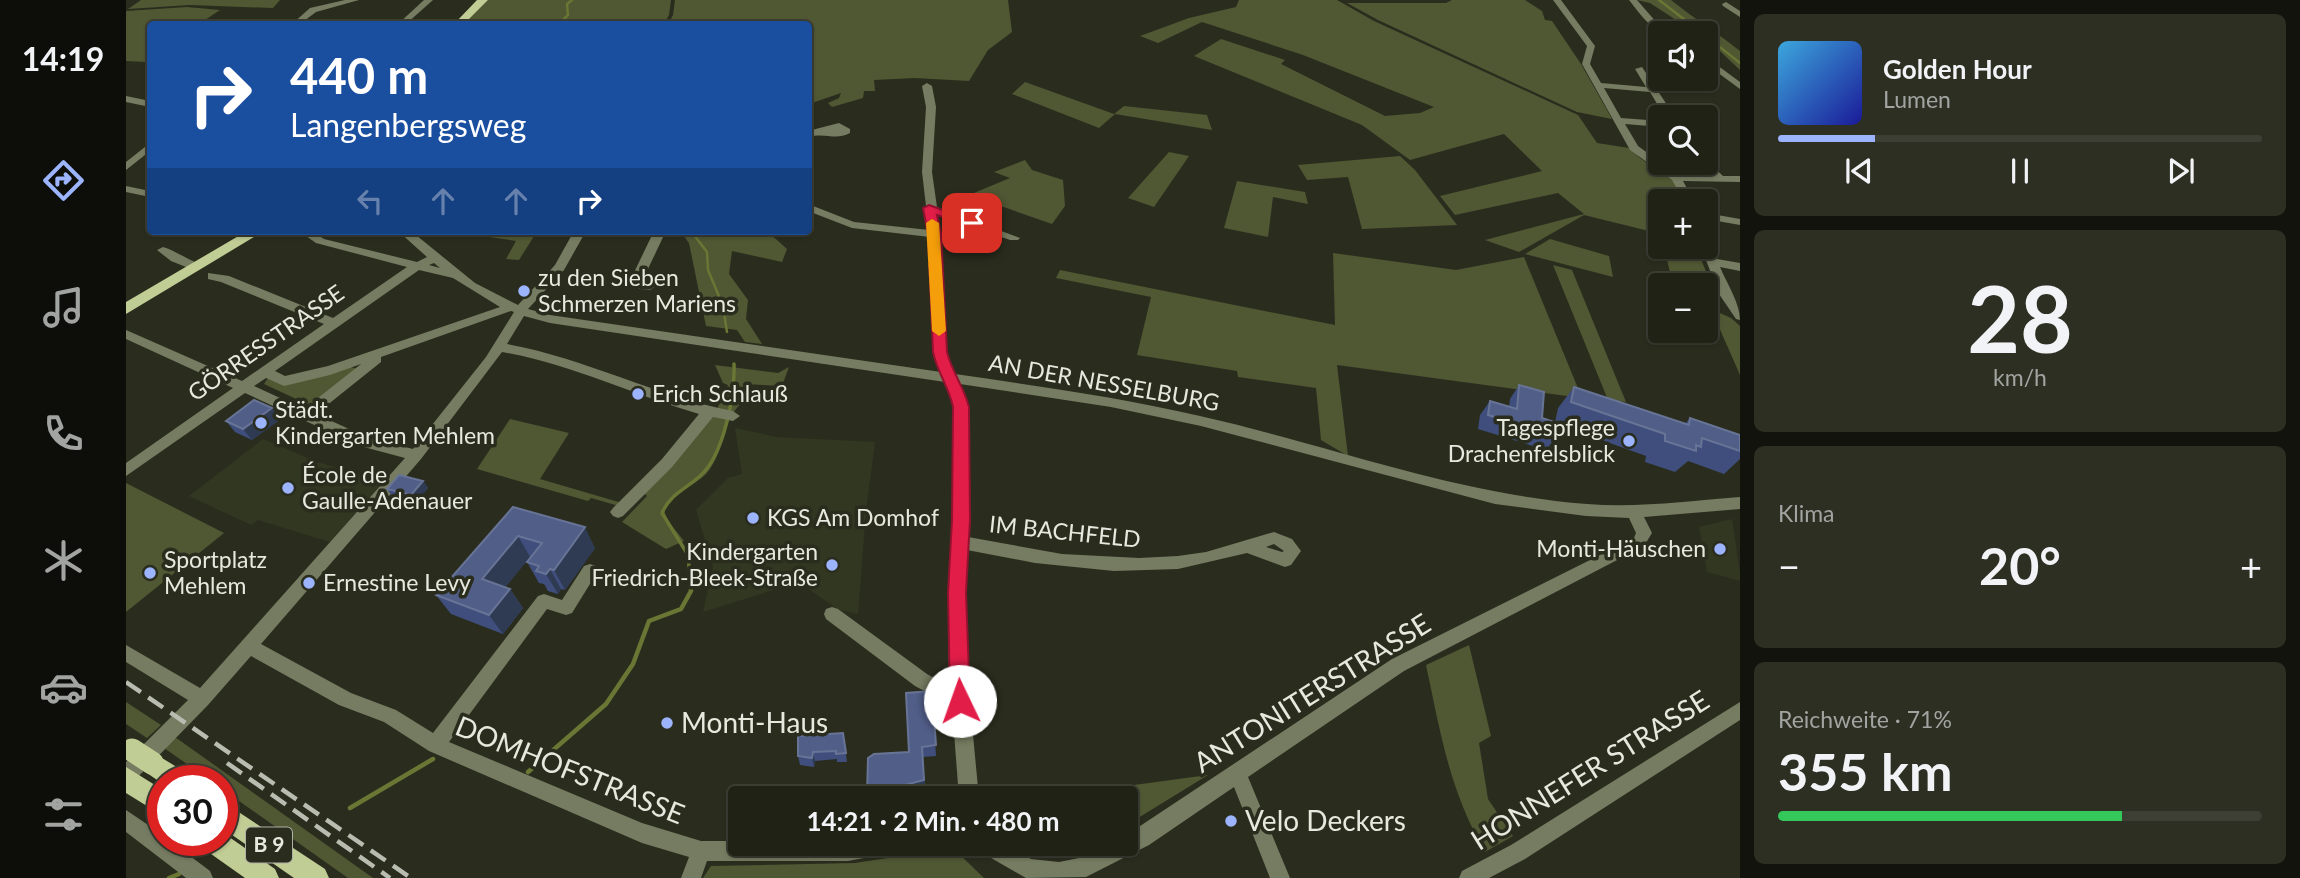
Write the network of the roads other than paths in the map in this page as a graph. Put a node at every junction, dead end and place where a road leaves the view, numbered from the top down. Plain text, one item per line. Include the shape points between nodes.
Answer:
1 (355, 0) edge
2 (429, 0) edge
3 (483, 0) edge
4 (1557, 0) edge
5 (1633, 0) edge
6 (1726, 4) dead end
7 (1740, 15) edge
8 (300, 21) edge
9 (405, 21) edge
10 (462, 21) edge
11 (1651, 21) edge
12 (1639, 69) dead end
13 (1718, 69) edge
14 (1648, 82) edge
15 (1598, 85) junction
16 (927, 86) dead end
17 (1740, 86) edge
18 (1648, 90) edge
19 (126, 99) edge
20 (147, 103) edge
21 (1617, 120) junction
22 (1648, 123) edge
23 (822, 131) dead end
24 (812, 133) edge
25 (147, 149) edge
26 (126, 167) edge
27 (1718, 177) joint
28 (1676, 178) junction
29 (1740, 179) edge
30 (126, 189) edge
31 (1682, 189) edge
32 (147, 193) edge
33 (929, 208) junction
34 (812, 209) edge
35 (1718, 218) edge
36 (1740, 222) edge
37 (935, 234) junction
38 (250, 235) edge
39 (311, 235) edge
40 (409, 235) edge
41 (578, 235) edge
42 (658, 235) edge
43 (1014, 237) dead end
44 (163, 250) dead end
45 (435, 258) junction
46 (1711, 259) edge
47 (1712, 262) junction
48 (418, 265) junction
49 (196, 267) junction
50 (1740, 267) edge
51 (639, 275) dead end
52 (212, 276) dead end
53 (456, 276) junction
54 (126, 309) edge
55 (514, 310) junction
56 (1740, 316) edge
57 (333, 323) junction
58 (126, 334) edge
59 (499, 347) junction
60 (386, 352) junction
61 (265, 372) junction
62 (951, 380) junction
63 (244, 388) junction
64 (306, 415) junction
65 (416, 454) junction
66 (127, 468) edge
67 (1740, 503) edge
68 (618, 512) dead end
69 (1634, 512) junction
70 (960, 542) junction
71 (1248, 547) dead end
72 (590, 571) dead end
73 (832, 614) dead end
74 (249, 646) junction
75 (126, 653) edge
76 (202, 699) junction
77 (960, 701) junction
78 (1740, 710) edge
79 (435, 745) junction
80 (137, 753) edge
81 (155, 765) edge
82 (1237, 772) junction
83 (128, 779) edge
84 (968, 786) edge
85 (147, 793) edge
86 (126, 820) edge
87 (238, 824) edge
88 (701, 852) junction
89 (728, 852) edge
90 (235, 856) edge
91 (1004, 856) edge
92 (1029, 873) edge
93 (203, 878) edge
94 (266, 878) edge
95 (316, 878) edge
96 (691, 878) edge
97 (1280, 878) edge
98 (1469, 878) edge

1 - 8 street via 313,10
2 - 9 street
3 - 10 main road
4 - 15 street via 1591,46 1586,64
5 - 11 street
6 - 7 street
12 - 14 street
13 - 17 street
15 - 18 street
15 - 21 street
16 - 33 street via 931,107
19 - 20 street
21 - 22 street
21 - 28 street via 1638,153
23 - 24 street
25 - 26 street
27 - 28 street
27 - 29 street
28 - 31 street
30 - 32 street
33 - 37 street
33 - 43 street
34 - 37 street via 852,225
35 - 36 street
37 - 62 street via 940,352
38 - 49 main road
39 - 48 street
40 - 45 street
41 - 55 street via 560,267
42 - 51 street
44 - 49 street
45 - 48 street, GÖRRESSTRASSE
45 - 53 street
46 - 47 street
47 - 50 street
47 - 56 street
48 - 53 street
48 - 57 street, GÖRRESSTRASSE
49 - 54 main road
52 - 57 street
53 - 55 street
55 - 59 street
55 - 60 street
55 - 62 street, AN DER NESSELBURG via 578,324
57 - 61 street, GÖRRESSTRASSE
58 - 63 street
59 - 65 street
59 - 68 street via 547,356 651,396 720,414
60 - 61 street via 284,381
60 - 64 street
61 - 63 street, GÖRRESSTRASSE
62 - 69 street, AN DER NESSELBURG via 1145,409 1495,498
62 - 70 street via 961,407
63 - 64 street
63 - 66 street, GÖRRESSTRASSE
64 - 65 street via 365,442
65 - 74 street
67 - 69 street, AN DER NESSELBURG
69 - 82 street, ANTONITERSTRASSE via 1644,533 1639,542 1398,665
70 - 71 street, IM BACHFELD via 1134,565 1191,561
70 - 77 street
72 - 79 street via 566,608 544,601
73 - 77 street via 921,680
74 - 76 street
74 - 79 street, DOMHOFSTRASSE via 345,699 411,727
75 - 76 street
76 - 83 street
77 - 84 street
78 - 98 street, HONNEFER STRASSE via 1518,852
79 - 88 street, DOMHOFSTRASSE via 642,833
80 - 81 main road
82 - 92 street, ANTONITERSTRASSE via 1142,838 1086,867
82 - 97 street
83 - 85 main road
86 - 93 street
87 - 95 main road, B 9
88 - 89 street, DOMHOFSTRASSE
88 - 96 street
90 - 94 main road, B 9
91 - 92 street, ANTONITERSTRASSE

